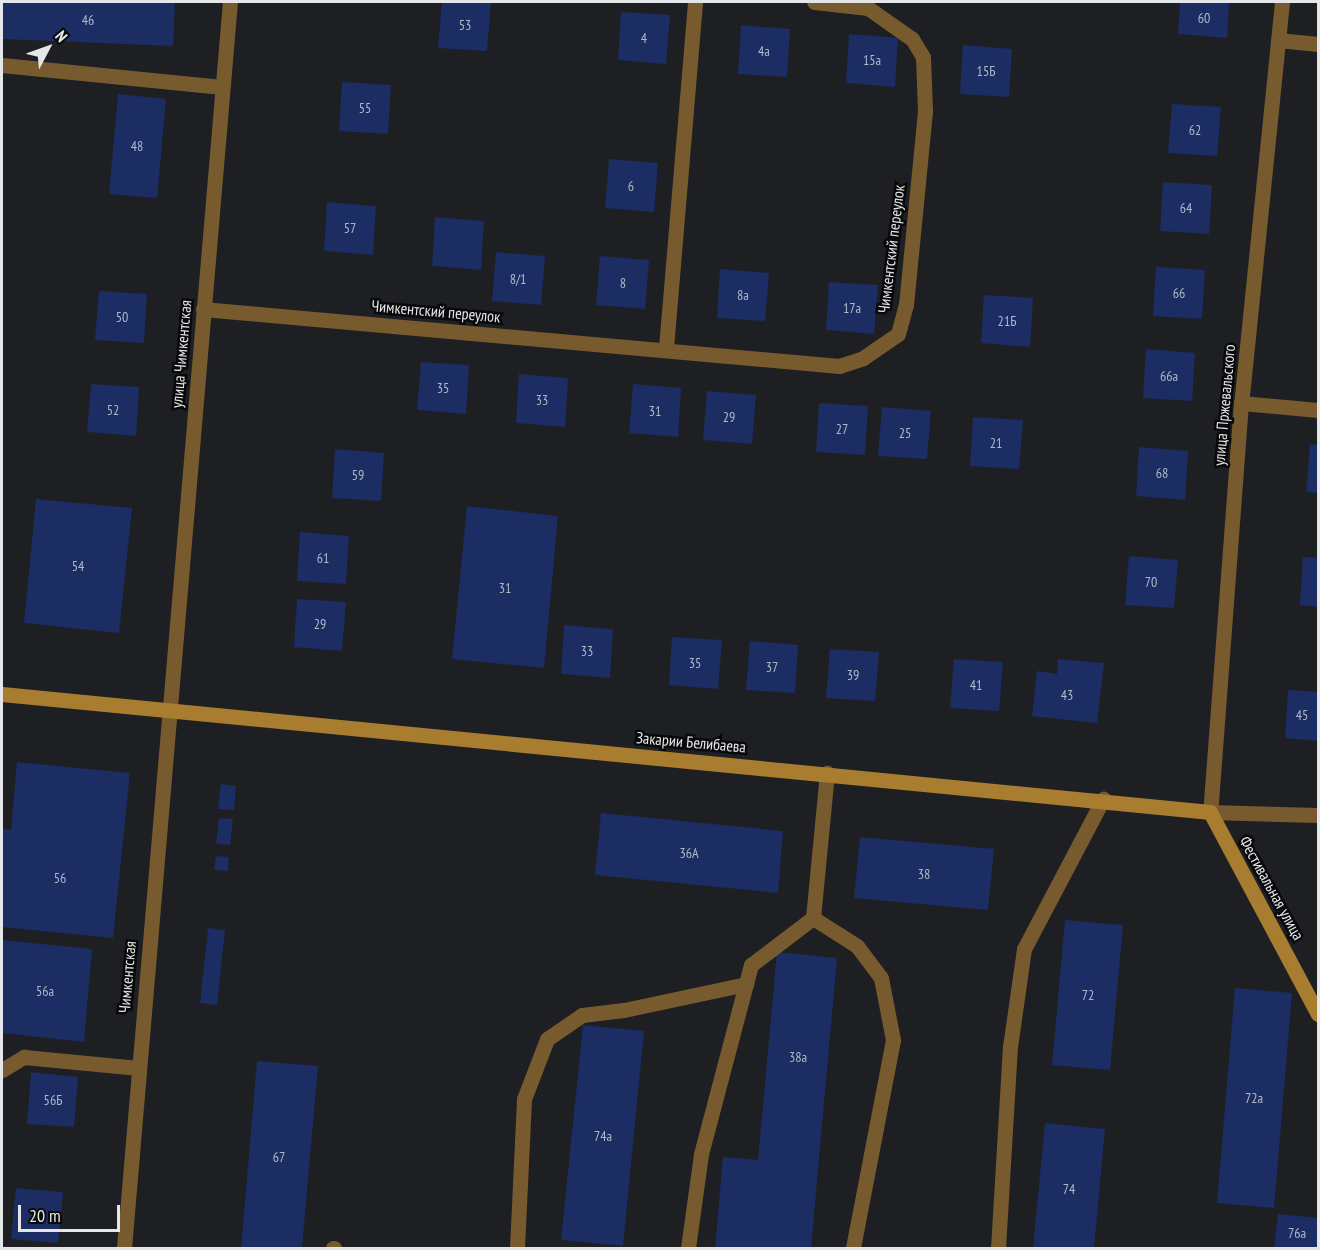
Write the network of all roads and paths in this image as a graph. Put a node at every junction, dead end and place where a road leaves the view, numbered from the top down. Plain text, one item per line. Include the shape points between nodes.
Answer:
1 (230, 2) edge
2 (695, 2) edge
3 (814, 2) edge
4 (1282, 2) edge
5 (1278, 40) junction
6 (1318, 44) edge
7 (2, 65) edge
8 (222, 87) junction
9 (203, 309) junction
10 (666, 348) junction
11 (1241, 404) junction
12 (1318, 410) edge
13 (2, 694) edge
14 (168, 710) junction
15 (828, 773) junction
16 (1103, 800) junction
17 (1210, 812) junction
18 (1318, 815) edge
19 (813, 918) junction
20 (747, 984) junction
21 (1318, 1014) edge
22 (138, 1068) junction
23 (2, 1070) edge
24 (124, 1248) edge
25 (517, 1248) edge
26 (688, 1248) edge
27 (854, 1248) edge
28 (998, 1248) edge

1 - 8 street, улица Чимкентская
2 - 10 street
3 - 10 street, Чимкентский переулок via 868,8 912,39 923,57 925,111 906,305 898,334 884,347 839,366
4 - 5 street, улица Пржевальского
5 - 6 street
5 - 11 street, улица Пржевальского
7 - 8 street
8 - 9 street, улица Чимкентская
9 - 10 street, Чимкентский переулок
9 - 14 street, улица Чимкентская
11 - 12 street
11 - 17 street, улица Пржевальского
13 - 14 street, Закарии Белибаева
14 - 15 street, Закарии Белибаева
14 - 22 street, Чимкентская
15 - 16 street, Закарии Белибаева
15 - 19 street
16 - 17 street, Закарии Белибаева
16 - 28 street via 1024,949 1010,1047
17 - 18 street
17 - 21 street, Фестивальная улица
19 - 20 street via 751,965
19 - 27 street via 857,946 881,978 893,1040
20 - 25 street via 582,1015 547,1039 524,1099
20 - 26 street via 701,1154
22 - 23 street via 24,1057
22 - 24 street, Чимкентская

